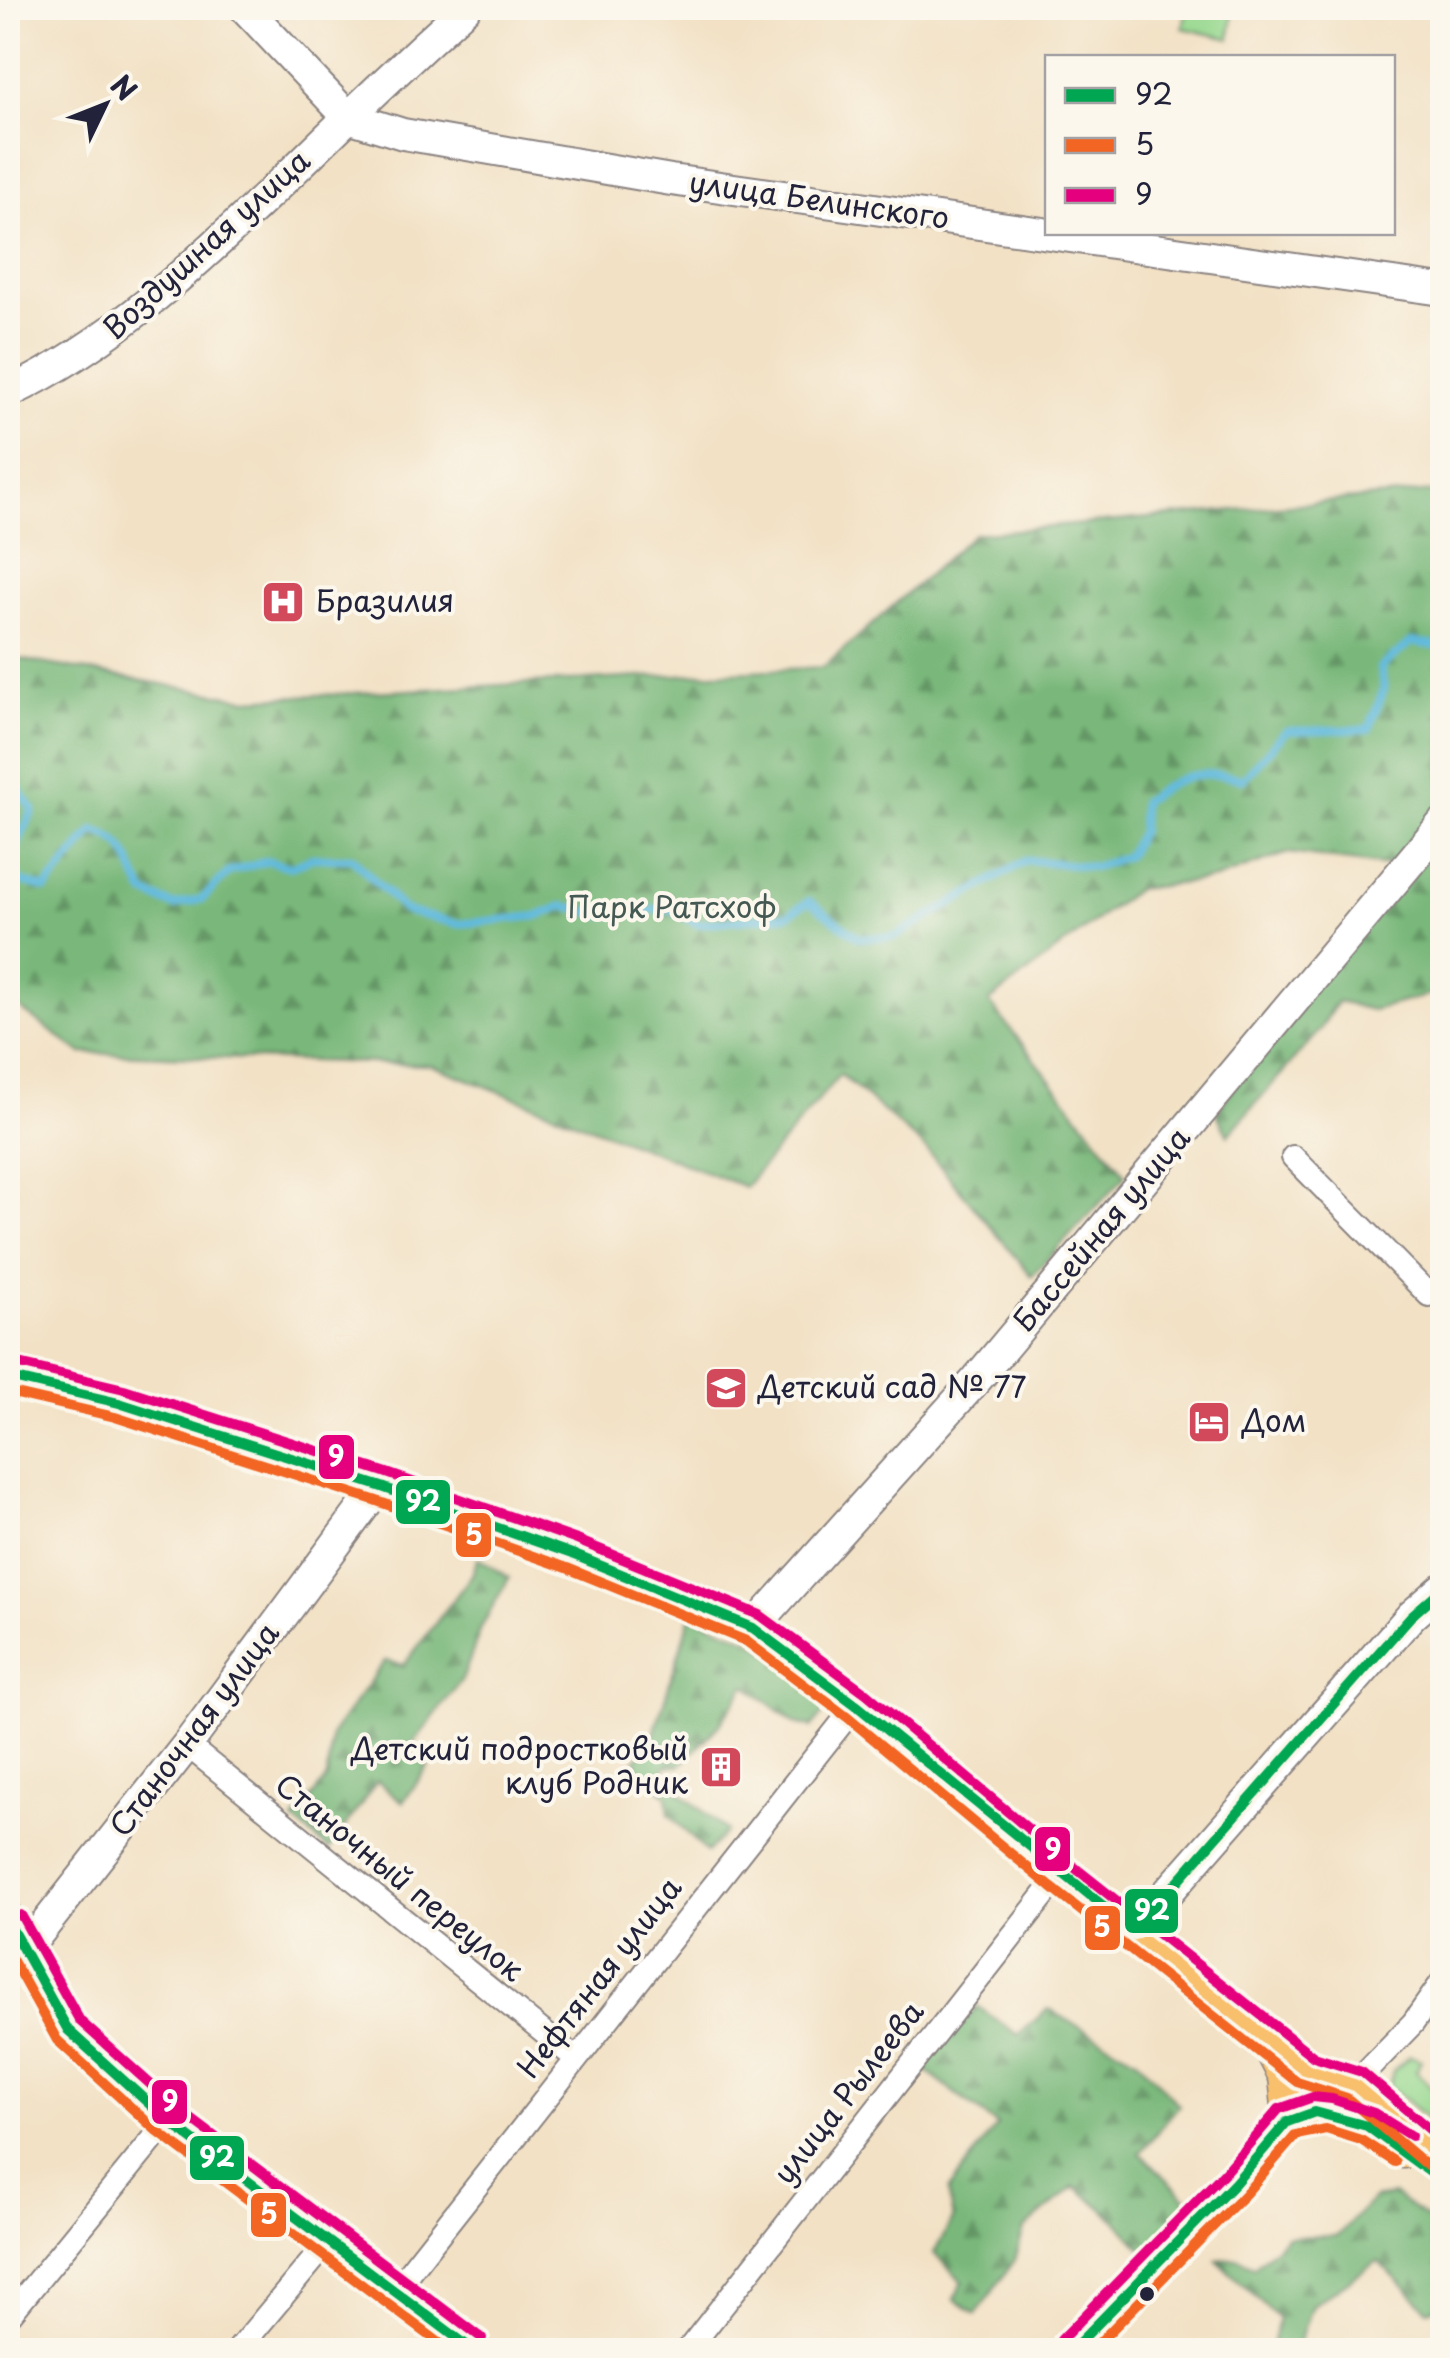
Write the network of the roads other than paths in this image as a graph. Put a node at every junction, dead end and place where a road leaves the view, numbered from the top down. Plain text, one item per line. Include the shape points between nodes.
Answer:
1 (245, 8) edge
2 (465, 8) edge
3 (348, 117) junction
4 (1045, 233) edge
5 (1056, 235) edge
6 (1442, 290) edge
7 (8, 394) edge
8 (1442, 824) edge
9 (1293, 1157) dead end
10 (1442, 1283) edge
11 (8, 1377) edge
12 (378, 1486) junction
13 (1442, 1589) edge
14 (752, 1628) junction
15 (856, 1705) junction
16 (187, 1745) junction
17 (1060, 1876) junction
18 (1134, 1931) junction
19 (14, 1948) edge
20 (1442, 1982) edge
21 (1268, 2039) junction
22 (574, 2057) junction
23 (1354, 2084) junction
24 (168, 2121) junction
25 (1287, 2122) junction
26 (1442, 2159) edge
27 (1442, 2181) edge
28 (328, 2242) junction
29 (394, 2291) junction
30 (8, 2317) edge
31 (238, 2350) edge
32 (473, 2350) edge
33 (688, 2350) edge
34 (1072, 2350) edge

1 - 3 street, улица Белинского
2 - 3 street, Воздушная улица
3 - 4 street, улица Белинского via 403,134 671,180
3 - 7 street, Воздушная улица via 135,316 62,368
5 - 6 street, улица Белинского
8 - 14 street, Бассейная улица via 978,1379
9 - 10 street via 1429,1295
11 - 12 main road via 118,1403
12 - 14 main road via 572,1554
12 - 16 street, Станочная улица
13 - 18 street
14 - 15 main road
15 - 17 main road
15 - 22 street, Нефтяная улица
16 - 19 street, Станочная улица
16 - 22 street, Станочный переулок
17 - 18 main road
17 - 33 street, улица Рылеева
18 - 21 main road
19 - 24 main road via 68,2030
20 - 23 street via 1392,2048
21 - 23 main road via 1306,2070
21 - 25 main road via 1288,2076
22 - 29 street, Нефтяная улица
23 - 26 main road
24 - 28 main road
24 - 30 street
25 - 27 main road via 1316,2112 1367,2126
25 - 34 main road
28 - 29 main road
28 - 31 street
29 - 32 main road

